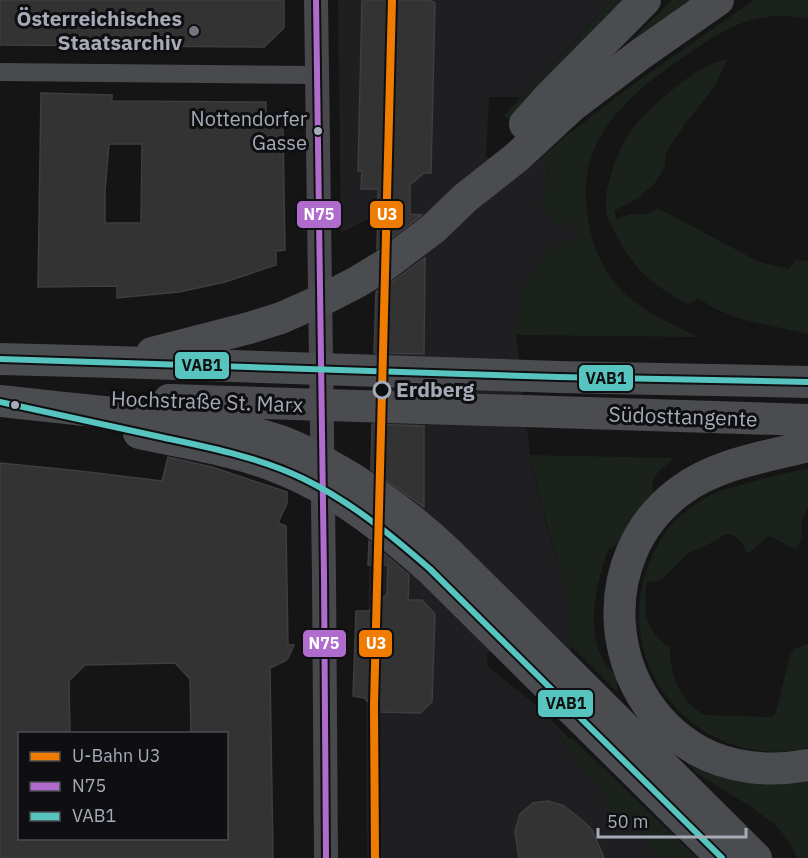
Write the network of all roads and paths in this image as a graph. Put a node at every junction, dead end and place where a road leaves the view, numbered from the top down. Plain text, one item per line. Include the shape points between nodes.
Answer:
1 (316, 0) edge
2 (645, 0) edge
3 (718, 0) edge
4 (0, 72) edge
5 (317, 75) junction
6 (511, 151) junction
7 (0, 359) edge
8 (116, 362) junction
9 (558, 377) joint
10 (808, 382) edge
11 (0, 401) edge
12 (558, 413) joint
13 (808, 420) edge
14 (808, 446) edge
15 (808, 765) edge
16 (326, 858) edge
17 (722, 858) edge
18 (756, 858) edge

1 - 5 street
2 - 6 highway via 550,96
3 - 6 highway
4 - 5 street
5 - 16 street
6 - 8 highway via 434,228 376,270 326,298 249,328
7 - 8 highway, Hochstraße St. Marx
8 - 9 highway, Hochstraße St. Marx
9 - 10 highway, Südosttangente
11 - 12 highway, Hochstraße St. Marx via 115,399
11 - 17 highway via 276,467 366,516 430,568
11 - 18 highway via 241,429 282,442 352,477 430,535
12 - 13 highway, Südosttangente
14 - 15 highway via 721,470 671,498 651,519 631,552 619,607 631,673 653,711 680,738 735,765

